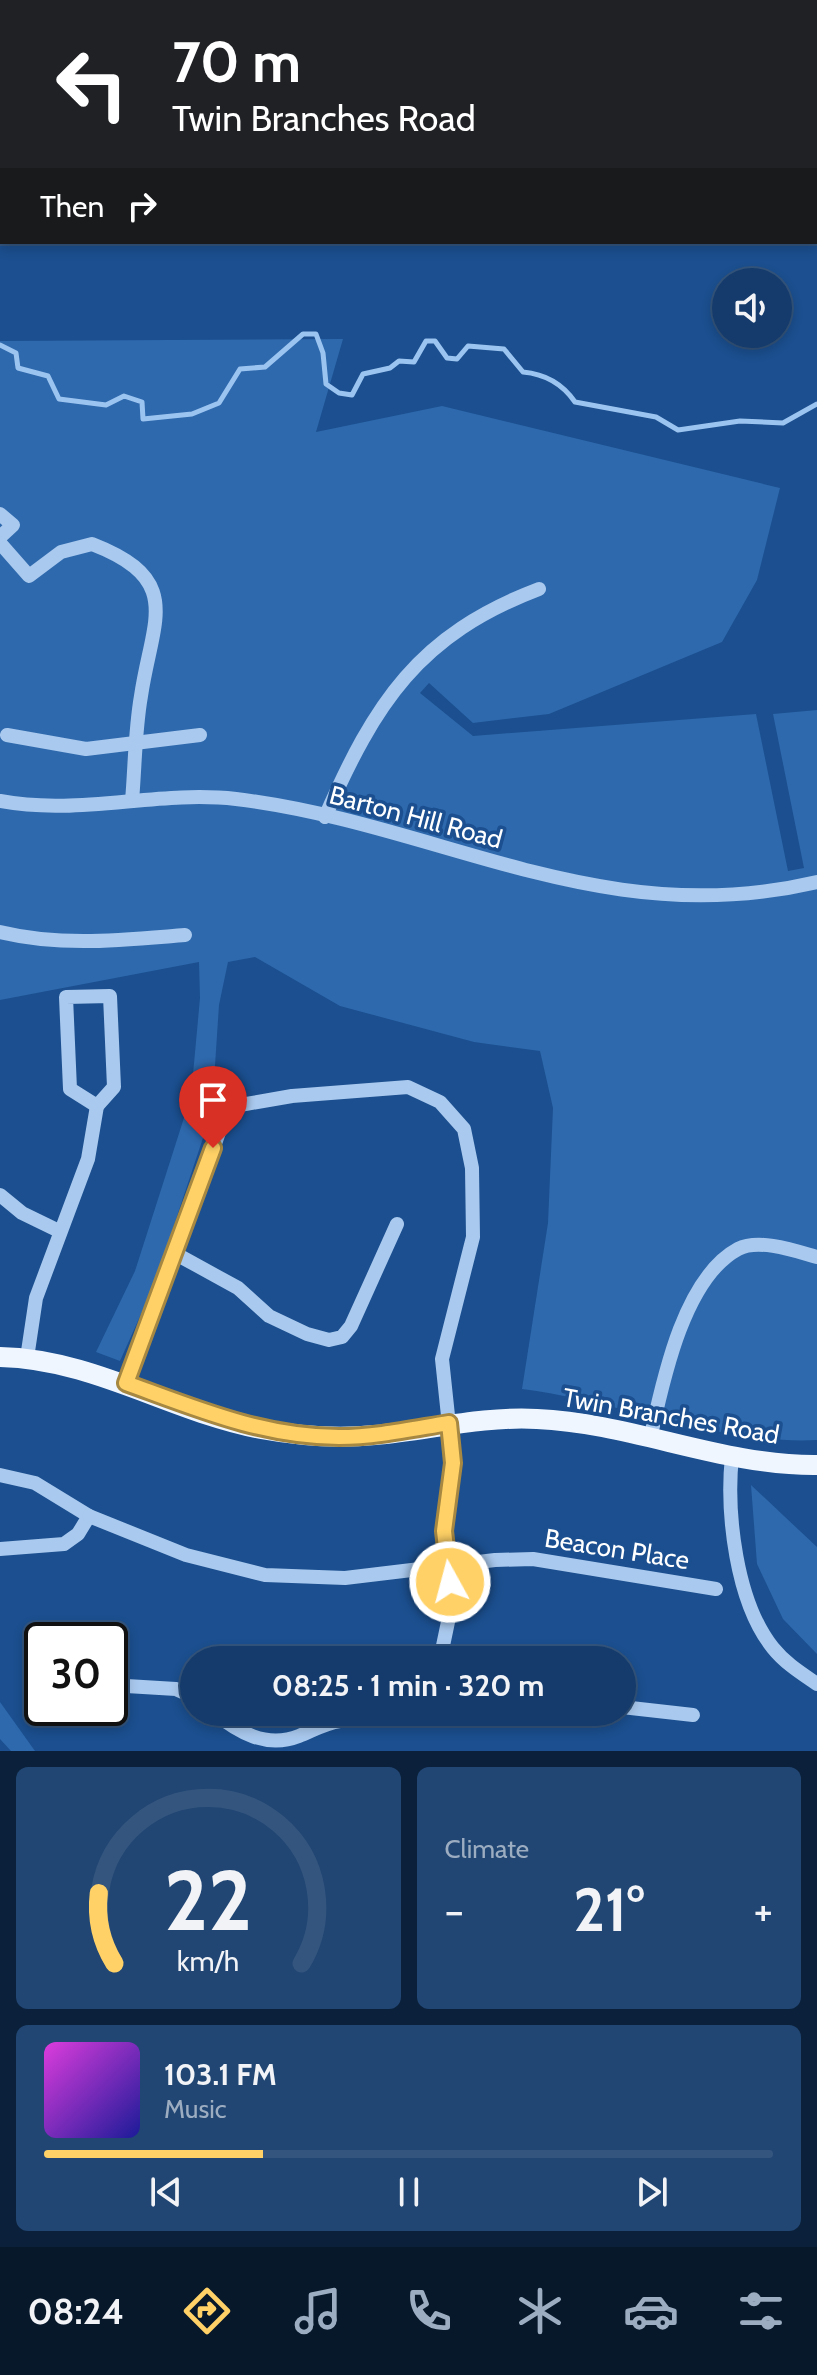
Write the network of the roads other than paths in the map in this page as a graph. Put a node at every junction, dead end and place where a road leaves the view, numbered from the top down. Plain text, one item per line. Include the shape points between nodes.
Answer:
1 (0, 514) edge
2 (0, 540) edge
3 (539, 589) dead end
4 (7, 735) dead end
5 (200, 735) dead end
6 (136, 744) junction
7 (0, 801) edge
8 (132, 801) junction
9 (325, 817) junction
10 (817, 882) edge
11 (0, 932) edge
12 (185, 935) dead end
13 (97, 1106) junction
14 (0, 1195) edge
15 (397, 1224) dead end
16 (59, 1231) junction
17 (176, 1254) junction
18 (817, 1257) edge
19 (0, 1357) edge
20 (27, 1358) junction
21 (126, 1383) junction
22 (449, 1423) junction
23 (651, 1435) junction
24 (732, 1456) junction
25 (817, 1465) edge
26 (0, 1475) edge
27 (89, 1516) junction
28 (0, 1549) edge
29 (448, 1566) junction
30 (716, 1589) dead end
31 (444, 1646) edge
32 (817, 1684) edge
33 (128, 1686) edge
34 (180, 1691) edge
35 (636, 1709) edge
36 (693, 1715) dead end
37 (234, 1726) edge
38 (320, 1726) edge

1 - 2 street via 13,525
2 - 6 street via 29,576 61,552 92,544 141,570 156,600 157,625
3 - 9 street via 493,608 455,632 403,679 364,732
4 - 6 street via 86,749
5 - 6 street
6 - 8 street
7 - 8 street, Barton Hill Road via 48,807
8 - 9 street, Barton Hill Road via 232,799
9 - 10 street, Barton Hill Road via 542,876 627,893 724,896
11 - 12 street via 79,944
13 - 13 street via 70,1089 66,997 110,996 114,1087
13 - 16 street via 88,1159
14 - 16 street
15 - 17 street via 351,1326 342,1337 329,1340 269,1316 238,1288
16 - 20 street via 36,1298
17 - 21 street
17 - 22 street via 223,1121 240,1105 408,1087 440,1102 464,1129 472,1168 473,1237 442,1359
18 - 23 street via 767,1247 740,1248 709,1276 678,1334
19 - 20 main road, Twin Branches Road
20 - 21 main road, Twin Branches Road
21 - 22 main road, Twin Branches Road via 226,1419 301,1435 377,1435
22 - 23 main road, Twin Branches Road via 536,1418
22 - 29 street via 453,1463 444,1531
23 - 24 main road, Twin Branches Road
24 - 25 main road, Twin Branches Road
24 - 32 street via 729,1502 749,1605 774,1650
26 - 27 street, Beacon Place via 35,1483
27 - 28 street via 64,1544
27 - 29 street, Beacon Place via 186,1555 265,1575 345,1578
29 - 30 street, Beacon Place via 507,1559 568,1562
29 - 31 street via 452,1617
33 - 34 street
35 - 36 street
37 - 38 street via 248,1735 280,1741

